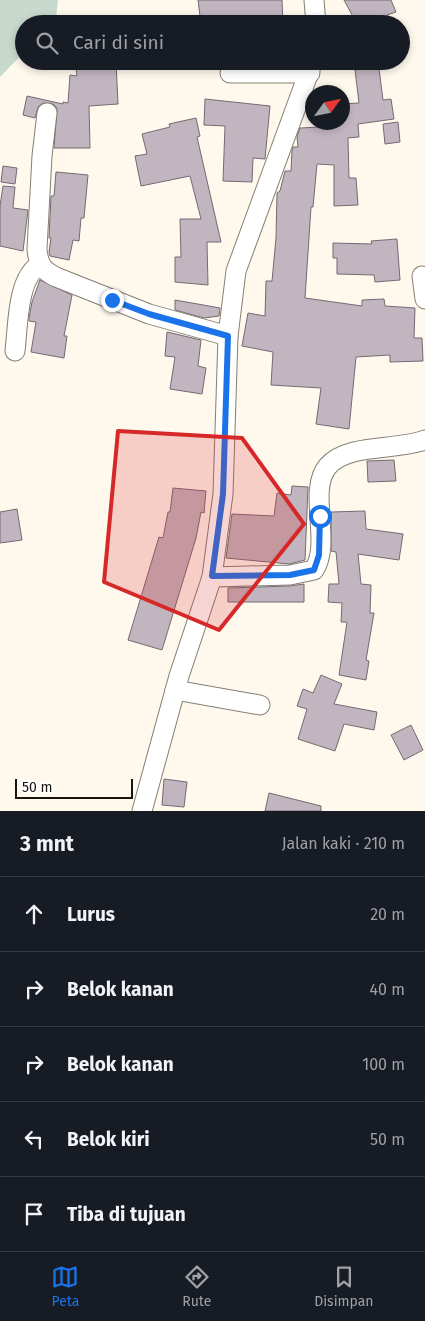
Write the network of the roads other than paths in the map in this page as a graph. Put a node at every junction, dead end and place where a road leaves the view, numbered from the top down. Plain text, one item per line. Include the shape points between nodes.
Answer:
1 (314, 0) edge
2 (315, 15) edge
3 (271, 70) edge
4 (311, 70) edge
5 (230, 73) dead end
6 (48, 113) dead end
7 (40, 265) junction
8 (422, 276) dead end
9 (425, 299) edge
10 (228, 336) junction
11 (15, 351) dead end
12 (425, 440) edge
13 (212, 576) junction
14 (175, 690) junction
15 (260, 705) dead end
16 (142, 811) edge

1 - 2 street
3 - 5 street
4 - 10 street via 236,271
6 - 7 street via 36,249
7 - 10 street via 56,278 149,314
7 - 11 street via 31,270 26,281
8 - 9 street
10 - 13 street via 223,494
12 - 13 street via 399,447 345,453 329,464 320,480 319,555 314,570 290,575
13 - 14 street
14 - 15 street
14 - 16 street

